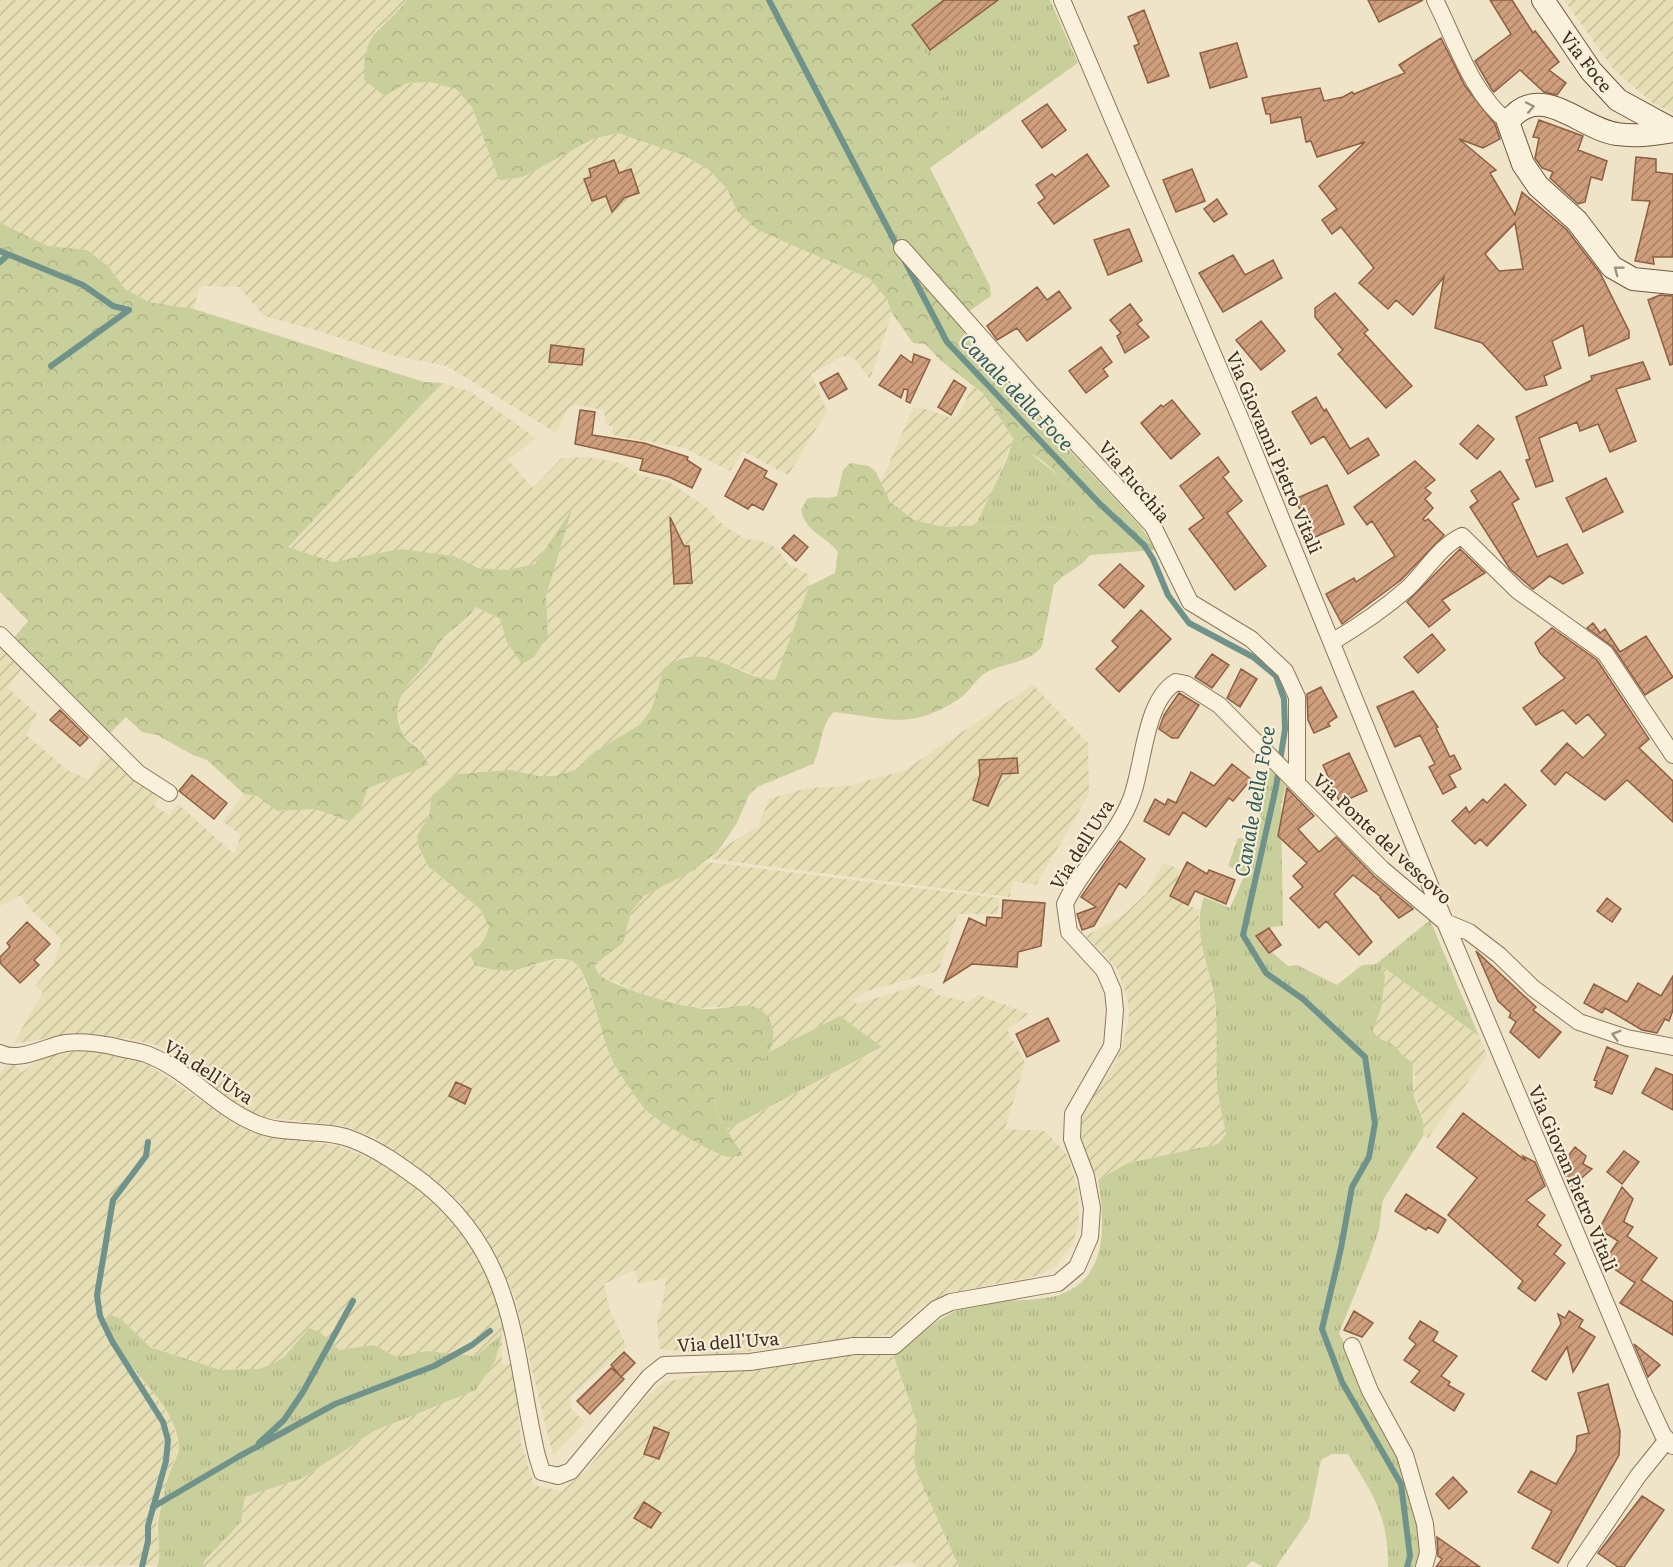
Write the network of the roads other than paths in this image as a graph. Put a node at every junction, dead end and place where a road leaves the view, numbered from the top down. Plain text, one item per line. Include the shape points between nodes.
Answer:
1 (1062, 0) edge
2 (1435, 0) edge
3 (1543, 0) edge
4 (1508, 122) junction
5 (1673, 131) edge
6 (902, 248) dead end
7 (1673, 283) edge
8 (0, 635) edge
9 (1332, 642) junction
10 (1176, 682) joint
11 (1673, 755) edge
12 (1295, 782) junction
13 (170, 793) dead end
14 (1444, 922) junction
15 (1673, 1047) edge
16 (0, 1053) edge
17 (1352, 1346) dead end
18 (1670, 1443) edge
19 (1424, 1567) edge
20 (1576, 1567) edge

1 - 9 street, Via Giovanni Pietro Vitali
2 - 4 street via 1462,57 1494,110
3 - 5 street, Via Foce via 1591,71 1618,100
4 -> 5 street via 1522,106 1539,105 1552,106 1615,134 1637,136
7 -> 4 street via 1633,279 1612,267 1578,221 1538,186 1523,164
6 - 12 street, Via Fucchia via 1153,526 1190,602 1251,639 1285,671 1298,697
8 - 13 street via 138,773
9 - 11 street via 1378,614 1462,536 1518,591 1605,653
9 - 14 street, Via Giovanni Pietro Vitali
10 - 12 street, Via Ponte del vescovo via 1219,705
10 - 16 street, Via dell'Uva via 1166,688 1152,718 1131,800 1065,904 1069,932 1110,981 1116,1017 1112,1046 1073,1114 1072,1139 1086,1176 1092,1208 1090,1237 1077,1267 1058,1283 951,1302 936,1309 894,1346 854,1347 750,1362 664,1365 649,1377 571,1471 558,1476 543,1472 537,1456 516,1337 502,1290 479,1242 450,1204 403,1167 347,1137 259,1125 226,1110 175,1070 150,1056 109,1045 67,1043 22,1055
12 - 14 street, Via Ponte del vescovo via 1382,869
15 -> 14 street, Via Ponte del vescovo via 1627,1038 1579,1022 1469,932
14 - 18 street, Via Giovan Pietro Vitali via 1644,1394
17 - 19 street via 1370,1391 1405,1455 1425,1524 1428,1553
18 - 20 street via 1638,1476

